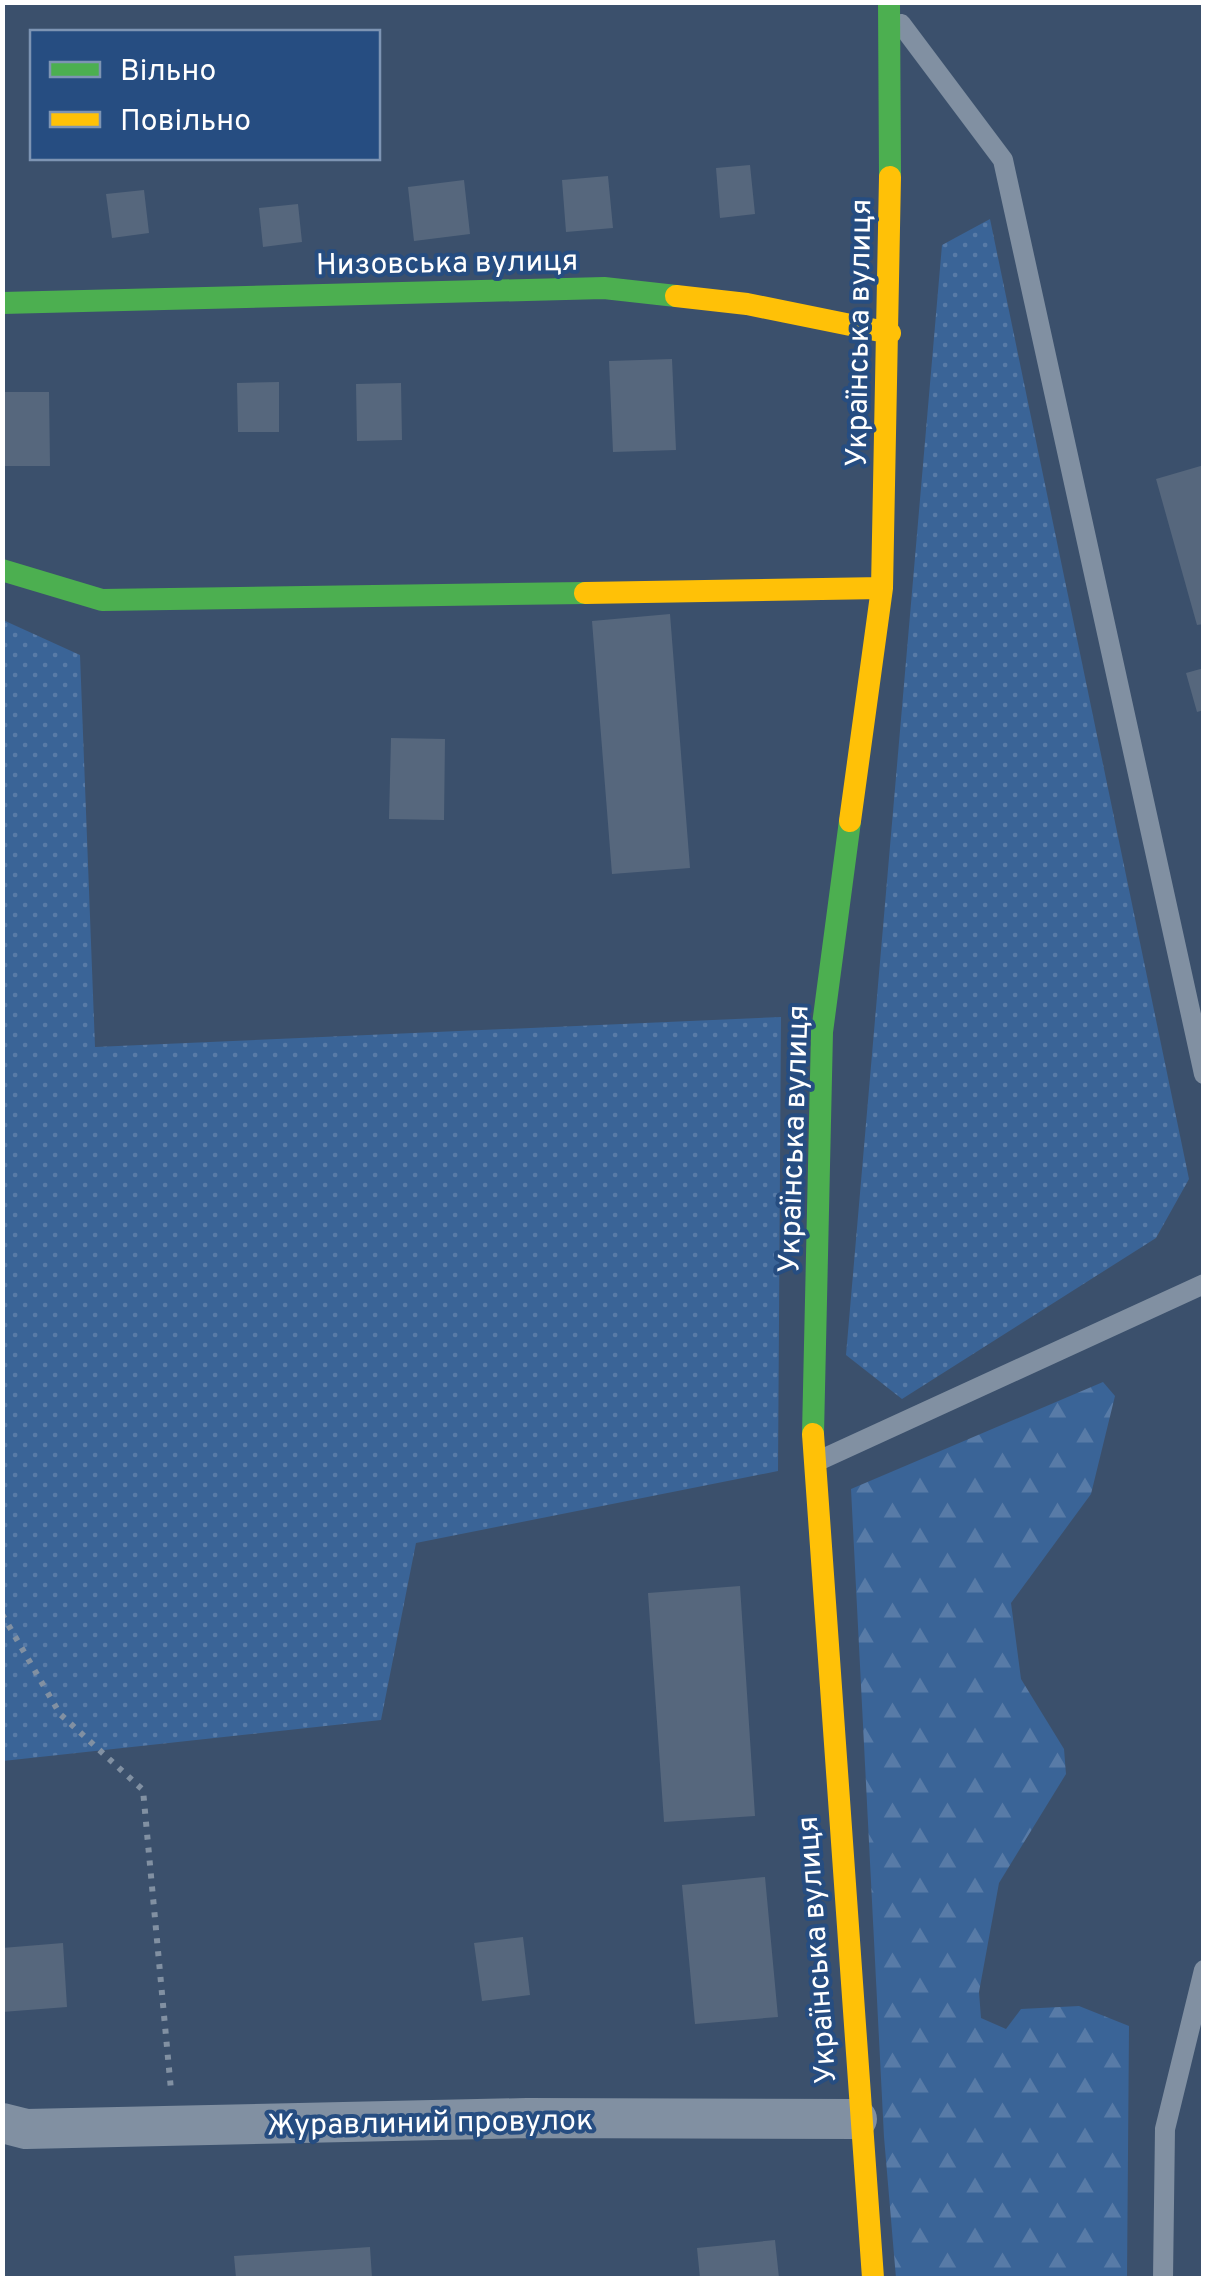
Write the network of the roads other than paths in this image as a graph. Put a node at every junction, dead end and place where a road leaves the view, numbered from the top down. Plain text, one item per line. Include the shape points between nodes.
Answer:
1 (890, 7) edge
2 (2, 303) edge
3 (890, 333) junction
4 (2, 570) edge
5 (882, 588) junction
6 (1204, 1074) edge
7 (1204, 1284) edge
8 (812, 1464) junction
9 (1204, 1970) edge
10 (858, 2118) junction
11 (2, 2123) edge
12 (873, 2278) edge
13 (1164, 2278) edge

1 - 3 street, Українська вулиця
1 - 6 lane via 1003,160
2 - 3 street, Низовська вулиця via 604,288 746,304
3 - 5 street, Українська вулиця
4 - 5 street via 102,600
5 - 8 street, Українська вулиця via 822,1032
7 - 8 lane
8 - 10 street, Українська вулиця
9 - 13 lane via 1165,2129
10 - 11 street, Журавлиний провулок via 26,2129
10 - 12 street, Українська вулиця

